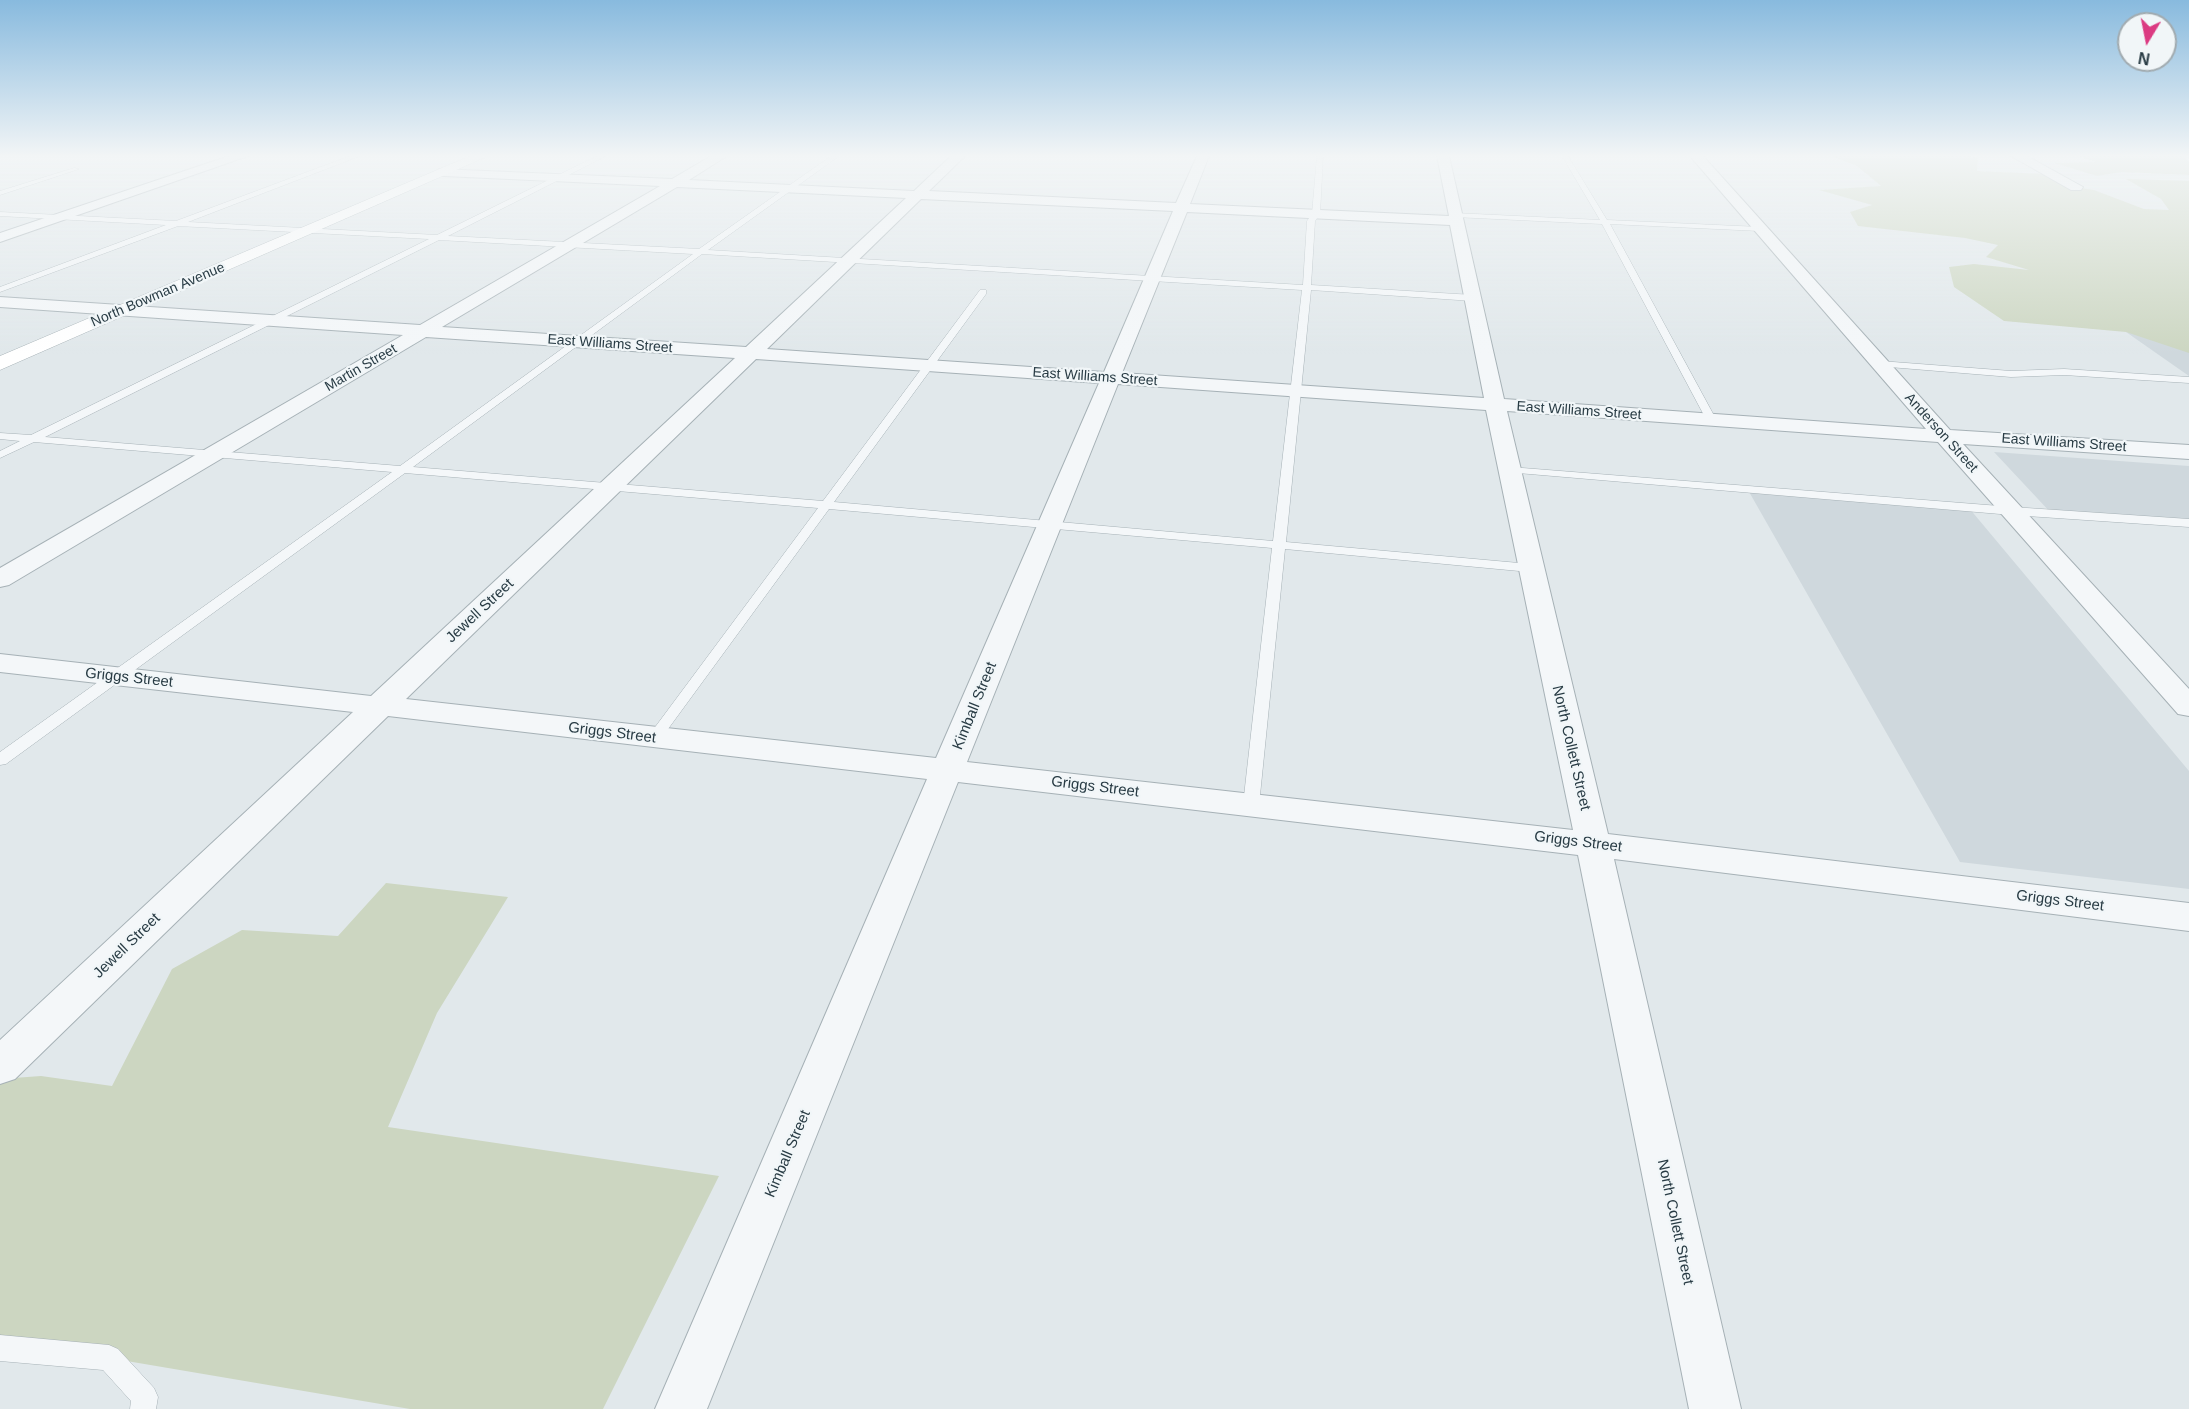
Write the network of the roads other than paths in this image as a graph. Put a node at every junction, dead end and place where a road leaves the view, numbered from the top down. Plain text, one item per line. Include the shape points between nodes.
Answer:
1 (48, 222) edge
2 (139, 222) edge
3 (181, 222) edge
4 (328, 222) edge
5 (471, 222) edge
6 (611, 222) edge
7 (744, 222) edge
8 (891, 222) edge
9 (1175, 222) edge
10 (1311, 222) edge
11 (1456, 222) edge
12 (1596, 222) edge
13 (1605, 222) junction
14 (1754, 222) edge
15 (175, 224) junction
16 (1760, 229) junction
17 (307, 231) junction
18 (0, 238) edge
19 (439, 238) junction
20 (570, 246) junction
21 (699, 253) junction
22 (851, 262) junction
23 (1152, 279) junction
24 (1307, 286) junction
25 (0, 290) edge
26 (982, 292) dead end
27 (1473, 298) junction
28 (0, 302) edge
29 (123, 310) junction
30 (271, 321) junction
31 (425, 331) junction
32 (580, 342) junction
33 (750, 354) junction
34 (0, 364) edge
35 (1880, 364) junction
36 (928, 366) junction
37 (1110, 378) junction
38 (2189, 380) edge
39 (1294, 390) junction
40 (1496, 404) junction
41 (1712, 421) junction
42 (1943, 435) junction
43 (0, 436) edge
44 (32, 439) junction
45 (2189, 452) edge
46 (212, 454) junction
47 (0, 455) edge
48 (1510, 470) junction
49 (401, 471) junction
50 (609, 489) junction
51 (824, 507) junction
52 (2012, 511) junction
53 (2189, 523) edge
54 (1049, 524) junction
55 (1280, 546) junction
56 (1530, 568) junction
57 (0, 579) edge
58 (0, 663) edge
59 (115, 676) junction
60 (379, 706) junction
61 (2189, 707) edge
62 (655, 738) junction
63 (0, 760) edge
64 (948, 771) junction
65 (1251, 805) junction
66 (1593, 844) junction
67 (2189, 917) edge
68 (0, 1066) edge
69 (0, 1348) edge
70 (142, 1409) edge
71 (681, 1409) edge
72 (1715, 1409) edge

1 - 18 street
2 - 15 lane
3 - 15 lane
4 - 17 street, North Bowman Avenue
5 - 19 lane
6 - 20 street, Martin Street
7 - 21 lane
8 - 22 street, Jewell Street
9 - 23 street, Kimball Street
10 - 24 lane
11 - 27 street, North Collett Street
12 - 13 lane
13 - 16 lane
13 - 41 lane
14 - 16 street, Anderson Street
15 - 17 lane
15 - 25 lane
16 - 35 street, Anderson Street
17 - 19 lane
17 - 29 street, North Bowman Avenue
19 - 20 lane
19 - 30 lane
20 - 21 lane
20 - 31 street, Martin Street
21 - 22 lane
21 - 32 lane
22 - 23 lane
22 - 33 street, Jewell Street
23 - 24 lane
23 - 37 street, Kimball Street
24 - 27 lane
24 - 39 lane
26 - 36 lane
27 - 40 street, North Collett Street
28 - 29 street, East Williams Street
29 - 30 street, East Williams Street
29 - 34 street, North Bowman Avenue
30 - 31 street, East Williams Street
30 - 44 lane
31 - 32 street, East Williams Street
31 - 46 street, Martin Street
32 - 33 street, East Williams Street
32 - 49 lane
33 - 36 street, East Williams Street
33 - 50 street, Jewell Street
35 - 38 lane via 2011,374 2064,372
35 - 42 street, Anderson Street
36 - 37 street, East Williams Street
36 - 51 lane
37 - 39 street, East Williams Street
37 - 54 street, Kimball Street
39 - 40 street, East Williams Street
39 - 55 lane
40 - 41 street, East Williams Street
40 - 48 street, North Collett Street
41 - 42 street, East Williams Street
42 - 45 street, East Williams Street
42 - 52 street, Anderson Street
43 - 44 lane
44 - 46 lane
44 - 47 lane
46 - 49 lane
46 - 57 street, Martin Street
48 - 52 lane
48 - 56 street, North Collett Street
49 - 50 lane
49 - 59 lane
50 - 51 lane
50 - 60 street, Jewell Street
51 - 54 lane
51 - 62 lane
52 - 53 lane
52 - 61 street, Anderson Street
54 - 55 lane
54 - 64 street, Kimball Street
55 - 56 lane
55 - 65 lane
56 - 66 street, North Collett Street
58 - 59 street, Griggs Street
59 - 60 street, Griggs Street
59 - 63 lane
60 - 62 street, Griggs Street
60 - 68 street, Jewell Street
62 - 64 street, Griggs Street
64 - 65 street, Griggs Street
64 - 71 street, Kimball Street
65 - 66 street, Griggs Street
66 - 67 street, Griggs Street
66 - 72 street, North Collett Street
69 - 70 lane via 109,1358 145,1397

